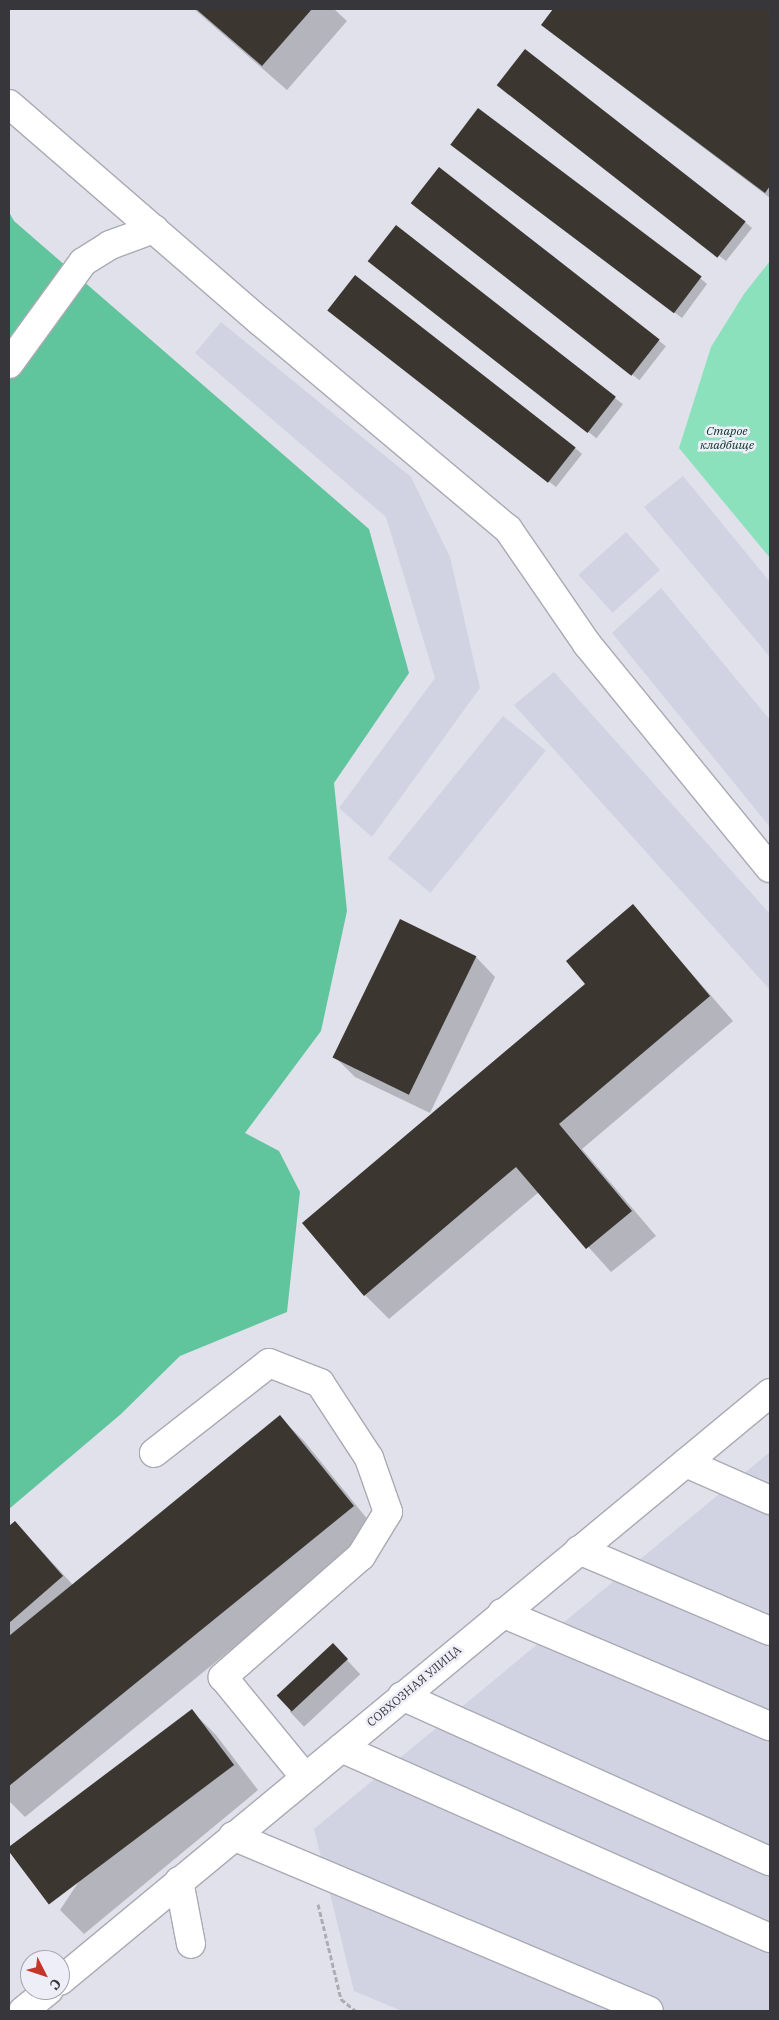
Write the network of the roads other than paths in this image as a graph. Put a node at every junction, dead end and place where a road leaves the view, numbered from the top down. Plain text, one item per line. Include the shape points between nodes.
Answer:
1 (9, 104) edge
2 (154, 229) junction
3 (9, 364) edge
4 (770, 868) edge
5 (770, 1393) edge
6 (154, 1453) dead end
7 (686, 1462) junction
8 (770, 1500) edge
9 (579, 1550) junction
10 (502, 1613) junction
11 (770, 1631) edge
12 (402, 1696) junction
13 (770, 1726) edge
14 (341, 1748) junction
15 (304, 1776) junction
16 (233, 1836) junction
17 (770, 1861) edge
18 (179, 1881) junction
19 (770, 1938) edge
20 (191, 1944) dead end
21 (70, 1973) edge
22 (37, 2000) edge
23 (23, 2011) edge
24 (649, 2011) edge

1 - 2 main road
2 - 3 main road via 110,245 83,262
2 - 4 main road via 508,529 587,644
5 - 7 main road, СОВХОЗНАЯ УЛИЦА
6 - 15 main road via 269,1363 320,1383 369,1458 388,1512 361,1556 223,1677
7 - 8 main road
7 - 9 main road, СОВХОЗНАЯ УЛИЦА
9 - 10 main road, СОВХОЗНАЯ УЛИЦА
9 - 11 main road
10 - 12 main road, СОВХОЗНАЯ УЛИЦА
10 - 13 main road
12 - 14 main road, СОВХОЗНАЯ УЛИЦА
12 - 17 main road
14 - 15 main road, СОВХОЗНАЯ УЛИЦА
14 - 19 main road
15 - 16 main road, СОВХОЗНАЯ УЛИЦА
16 - 18 main road, СОВХОЗНАЯ УЛИЦА
16 - 24 main road
18 - 20 main road
18 - 21 main road, СОВХОЗНАЯ УЛИЦА
22 - 23 main road

